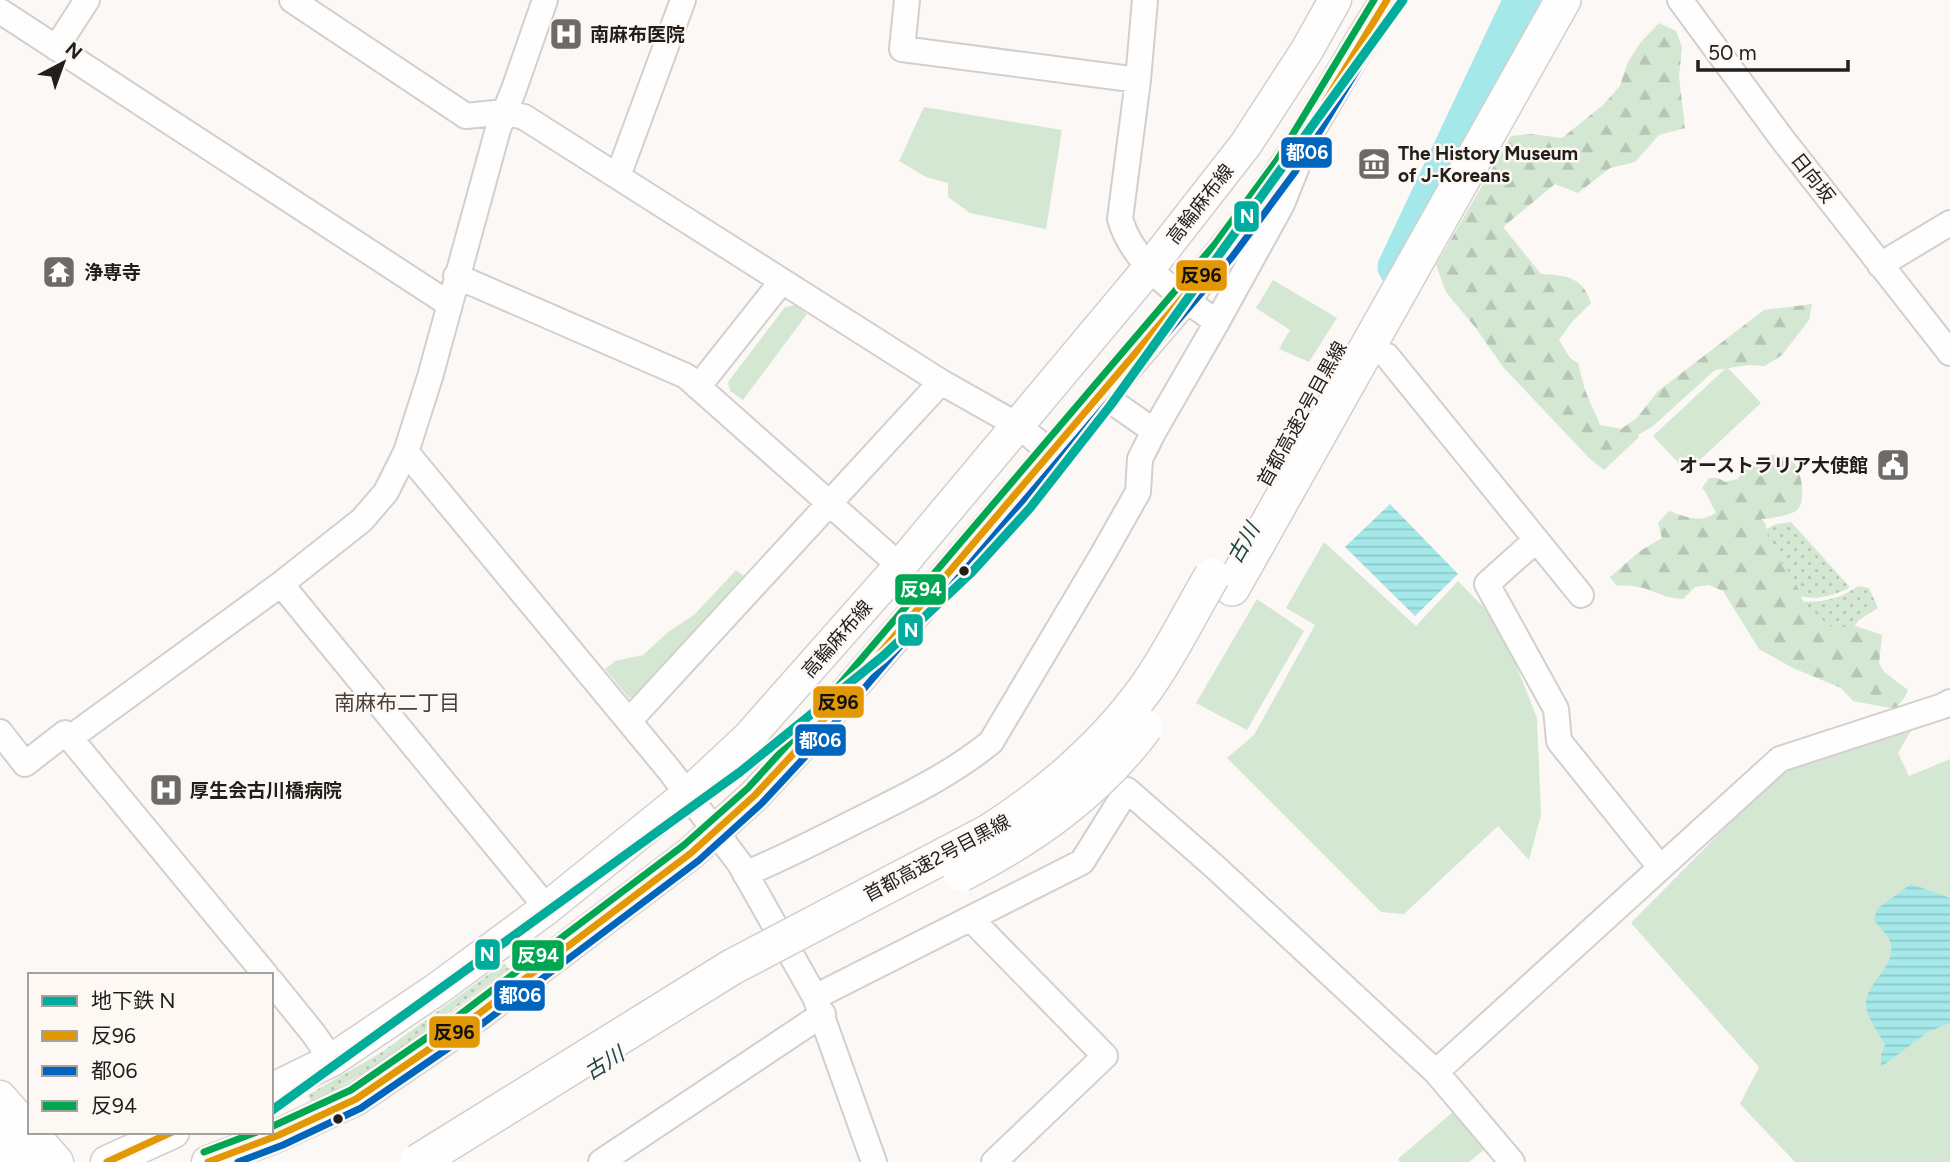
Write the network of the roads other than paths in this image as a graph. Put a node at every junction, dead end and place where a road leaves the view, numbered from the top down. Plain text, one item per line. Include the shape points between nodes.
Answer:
1 (87, 0) edge
2 (292, 0) edge
3 (545, 0) edge
4 (683, 0) edge
5 (907, 0) edge
6 (1145, 0) edge
7 (1335, 0) edge
8 (1387, 0) edge
9 (1535, 0) edge
10 (1563, 0) edge
11 (1680, 0) edge
12 (0, 11) edge
13 (56, 48) junction
14 (1138, 80) junction
15 (504, 112) junction
16 (1314, 122) junction
17 (618, 176) junction
18 (1950, 223) edge
19 (1880, 265) junction
20 (1150, 267) junction
21 (456, 276) junction
22 (782, 281) junction
23 (1184, 299) junction
24 (449, 304) junction
25 (1217, 321) junction
26 (1950, 353) edge
27 (1387, 356) dead end
28 (941, 382) junction
29 (698, 387) junction
30 (1101, 394) junction
31 (1019, 426) junction
32 (1154, 431) junction
33 (406, 452) junction
34 (1051, 453) junction
35 (829, 503) junction
36 (1536, 540) junction
37 (900, 566) junction
38 (281, 584) junction
39 (1581, 595) dead end
40 (1950, 702) edge
41 (629, 721) junction
42 (0, 732) edge
43 (70, 738) junction
44 (688, 794) junction
45 (716, 832) junction
46 (1660, 867) junction
47 (745, 874) junction
48 (547, 908) junction
49 (971, 919) junction
50 (264, 973) edge
51 (273, 984) edge
52 (819, 1005) junction
53 (332, 1060) junction
54 (1436, 1072) junction
55 (273, 1089) edge
56 (0, 1097) edge
57 (275, 1126) edge
58 (28, 1130) edge
59 (32, 1134) edge
60 (169, 1134) edge
61 (260, 1134) edge
62 (0, 1138) edge
63 (21, 1162) edge
64 (57, 1162) edge
65 (107, 1162) edge
66 (208, 1162) edge
67 (418, 1162) edge
68 (466, 1162) edge
69 (601, 1162) edge
70 (874, 1162) edge
71 (994, 1162) edge
72 (1512, 1162) edge

1 - 13 street
2 - 15 street via 466,116
3 - 15 street
4 - 17 street
5 - 14 street via 902,49
6 - 14 street
7 - 20 main road, 高輪麻布線 via 1246,144
8 - 16 main road
9 - 67 highway, 首都高速2号目黒線, bridge via 1171,648 1096,748 1049,791 989,832 732,967
10 - 68 highway, 首都高速2号目黒線, bridge via 1169,696 1113,766 1064,811 1003,852 743,989
11 - 19 street, 日向坂
12 - 13 street
13 - 24 street
14 - 20 street via 1120,219 1125,237
15 - 17 street via 524,117
15 - 21 street
16 - 23 main road via 1244,226
16 - 25 street via 1282,204
17 - 22 street
18 - 19 street
19 - 26 street, 日向坂
20 - 23 street
20 - 31 main road, 高輪麻布線
21 - 24 street
21 - 29 street via 686,376
22 - 28 street
22 - 29 street
23 - 25 street
23 - 30 main road
24 - 33 street
25 - 32 street
27 - 36 street
28 - 31 street
28 - 35 street
29 - 35 street
30 - 32 street
30 - 34 main road
31 - 34 street
31 - 37 main road, 高輪麻布線
32 - 47 street via 1140,459 1138,492 991,742 941,778
33 - 38 street via 386,492 362,520
33 - 41 street
34 - 45 main road via 807,739
35 - 37 street
35 - 41 street
36 - 39 street
36 - 46 street via 1487,584 1556,709 1559,741
37 - 44 main road, 高輪麻布線 via 772,713
38 - 43 street
38 - 48 street
40 - 46 street via 1780,759
41 - 44 street
42 - 43 street via 25,764 65,733
43 - 50 street
44 - 45 street
44 - 48 main road, 高輪麻布線
45 - 47 street
45 - 57 main road via 460,1028 356,1099
46 - 54 street
47 - 52 street
48 - 53 main road, 高輪麻布線
49 - 52 street
49 - 54 street via 1082,862 1127,790
49 - 71 street via 1105,1056
51 - 53 street
52 - 69 street
52 - 70 street
53 - 55 main road, 高輪麻布線
54 - 72 street
56 - 58 main road
59 - 64 main road
60 - 65 main road
61 - 66 main road
62 - 63 main road

